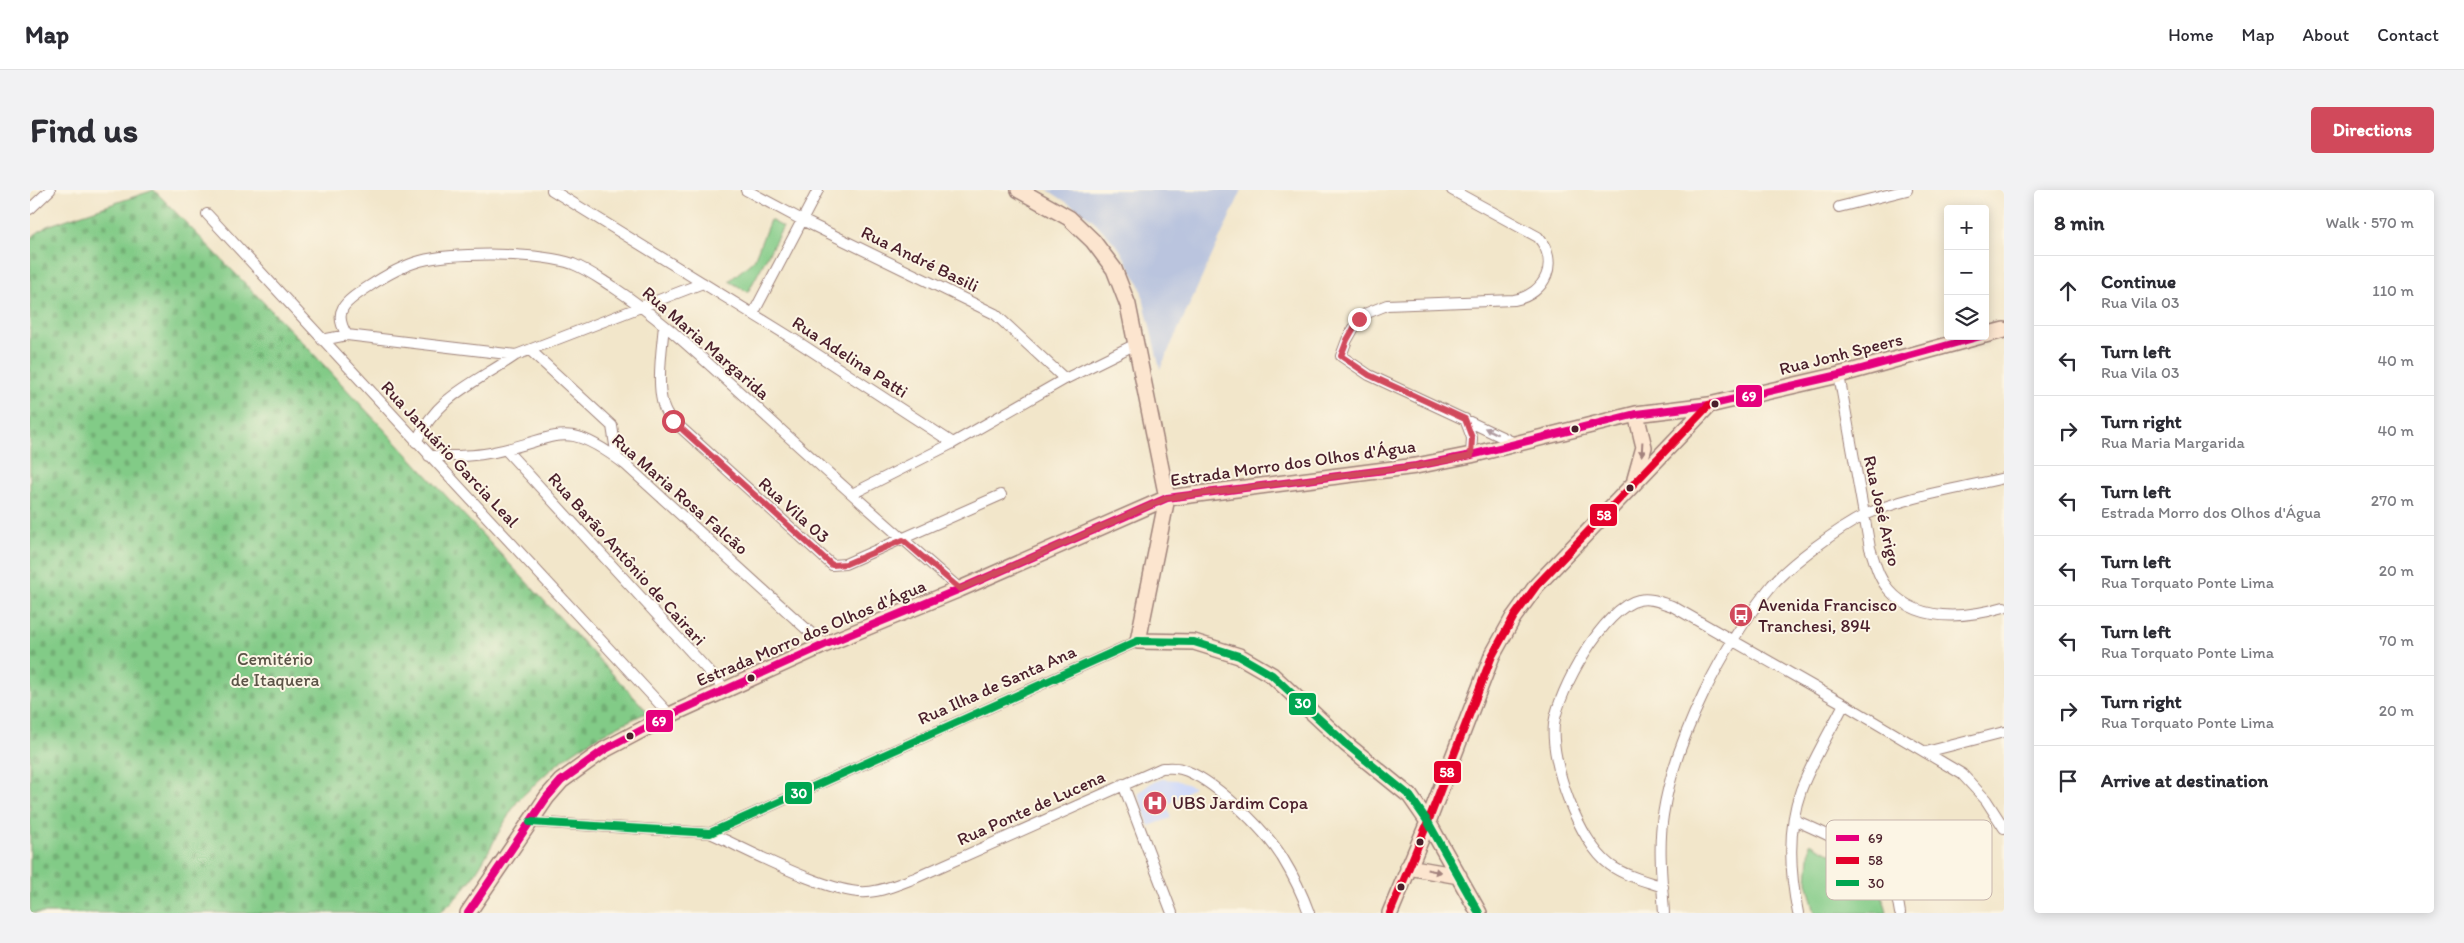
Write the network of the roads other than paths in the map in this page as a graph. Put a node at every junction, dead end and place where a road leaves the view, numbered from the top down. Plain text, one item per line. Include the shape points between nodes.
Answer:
1 (50, 190) edge
2 (552, 190) edge
3 (746, 190) edge
4 (818, 190) edge
5 (1019, 190) edge
6 (1452, 190) edge
7 (1907, 190) edge
8 (1468, 194) edge
9 (30, 208) edge
10 (1839, 208) dead end
11 (206, 214) dead end
12 (802, 220) junction
13 (703, 283) junction
14 (641, 305) junction
15 (753, 314) junction
16 (664, 325) junction
17 (2004, 330) edge
18 (1989, 334) edge
19 (347, 335) junction
20 (322, 340) junction
21 (1966, 340) edge
22 (1136, 344) junction
23 (530, 350) junction
24 (516, 354) junction
25 (1839, 375) junction
26 (1065, 379) junction
27 (1709, 405) junction
28 (1636, 414) junction
29 (1465, 419) junction
30 (416, 442) junction
31 (953, 443) junction
32 (1518, 444) junction
33 (506, 450) junction
34 (429, 456) junction
35 (1471, 456) junction
36 (617, 458) junction
37 (2004, 478) edge
38 (1633, 483) junction
39 (852, 494) junction
40 (1001, 495) dead end
41 (1167, 498) junction
42 (1865, 515) junction
43 (903, 540) junction
44 (960, 589) junction
45 (2004, 607) edge
46 (1138, 641) junction
47 (1733, 642) junction
48 (824, 645) junction
49 (725, 689) junction
50 (1844, 704) junction
51 (670, 715) junction
52 (2004, 732) edge
53 (1926, 752) junction
54 (1123, 784) junction
55 (1795, 820) junction
56 (530, 822) junction
57 (1428, 822) junction
58 (2004, 828) edge
59 (710, 833) junction
60 (1826, 834) edge
61 (1408, 867) junction
62 (1459, 876) junction
63 (1663, 887) junction
64 (1897, 900) edge
65 (468, 913) edge
66 (1172, 913) edge
67 (1309, 913) edge
68 (1390, 913) edge
69 (1479, 913) edge
70 (1664, 913) edge
71 (1798, 913) edge
72 (1900, 913) edge

1 - 9 street
2 - 13 street, Rua Adelina Patti
3 - 12 street, Rua André Basili
4 - 12 street
5 - 22 street via 1069,218 1094,241 1114,269 1128,305
6 - 8 street
7 - 10 street
8 - 29 street via 1538,237 1546,247 1550,263 1540,287 1527,298 1514,300 1387,305 1359,319 1341,356 1369,375
11 - 20 street, Rua Januário Garcia Leal
12 - 15 street
12 - 26 street, Rua André Basili via 995,314
13 - 14 street
13 - 15 street, Rua Adelina Patti
14 - 16 street, Rua Maria Margarida
14 - 19 street, Rua Maria Margarida via 588,271 571,264 528,256 448,256 411,264 347,302 339,321
14 - 23 street
15 - 31 street, Rua Adelina Patti
16 - 39 street, Rua Maria Margarida
16 - 43 street, Rua Vila 03 via 663,409 818,554 838,566
17 - 18 street
19 - 20 street
19 - 24 street
20 - 30 street, Rua Januário Garcia Leal
21 - 25 street, Rua Jonh Speers
22 - 26 street
22 - 41 street
23 - 24 street
23 - 36 street via 612,426
24 - 30 street via 444,402 428,419
25 - 27 street, Rua Jonh Speers
25 - 42 street, Rua José Arigo
26 - 31 street
27 - 28 street, Estrada Morro dos Olhos d'Água
27 - 38 street
28 - 32 street, Estrada Morro dos Olhos d'Água
28 -> 38 street via 1644,447
32 -> 29 street
29 - 35 street via 1472,438
30 - 34 street, Rua Januário Garcia Leal
31 - 39 street
32 - 35 street, Estrada Morro dos Olhos d'Água
33 - 34 street, Rua Maria Rosa Falcão via 476,455
33 - 36 street, Rua Maria Rosa Falcão via 557,435 575,434 602,446
33 - 49 street, Rua Barão Antônio de Cairari
34 - 51 street, Rua Januário Garcia Leal
35 - 41 street, Estrada Morro dos Olhos d'Água
36 - 48 street, Rua Maria Rosa Falcão
37 - 42 street
38 - 57 street via 1537,585 1513,618 1492,656
39 - 43 street, Rua Maria Margarida
40 - 43 street, Rua Vila 03
41 - 44 street, Estrada Morro dos Olhos d'Água
41 - 46 street
42 - 45 street, Rua José Arigo via 1878,572 1888,590 1904,603 1950,617
42 - 47 street via 1831,537 1773,584
43 - 44 street, Rua Maria Margarida
44 - 48 street, Estrada Morro dos Olhos d'Água
46 - 57 street, Rua Ilha de Santa Ana via 1194,642 1239,656 1272,675 1346,744 1410,796
46 - 59 street, Rua Ilha de Santa Ana
47 - 50 street
47 - 63 street via 1679,750 1663,816 1660,867
47 - 63 street via 1672,606 1639,600 1626,606 1601,630 1580,660 1558,705 1554,725 1555,754 1570,804 1591,842 1611,866
48 - 49 street, Estrada Morro dos Olhos d'Água
49 - 51 street, Estrada Morro dos Olhos d'Água
50 - 53 street
50 - 55 street via 1801,790
51 - 56 street, Estrada Morro dos Olhos d'Água via 579,767 552,792
52 - 53 street
53 - 58 street via 1962,774 1986,800
54 - 59 street, Rua Ponte de Lucena via 915,878 867,892 833,886 790,870
54 - 66 street
54 - 67 street, Rua Ponte de Lucena via 1162,768 1179,768 1211,786 1242,811 1282,856
55 - 60 street
55 - 71 street via 1792,877
56 - 59 street, Rua Ilha de Santa Ana
56 - 65 street, Estrada Morro dos Olhos d'Água
57 - 61 street
57 - 62 street, Rua Ilha de Santa Ana
61 -> 62 street
61 - 68 street
62 - 69 street, Rua Ilha de Santa Ana
63 - 70 street
64 - 72 street

